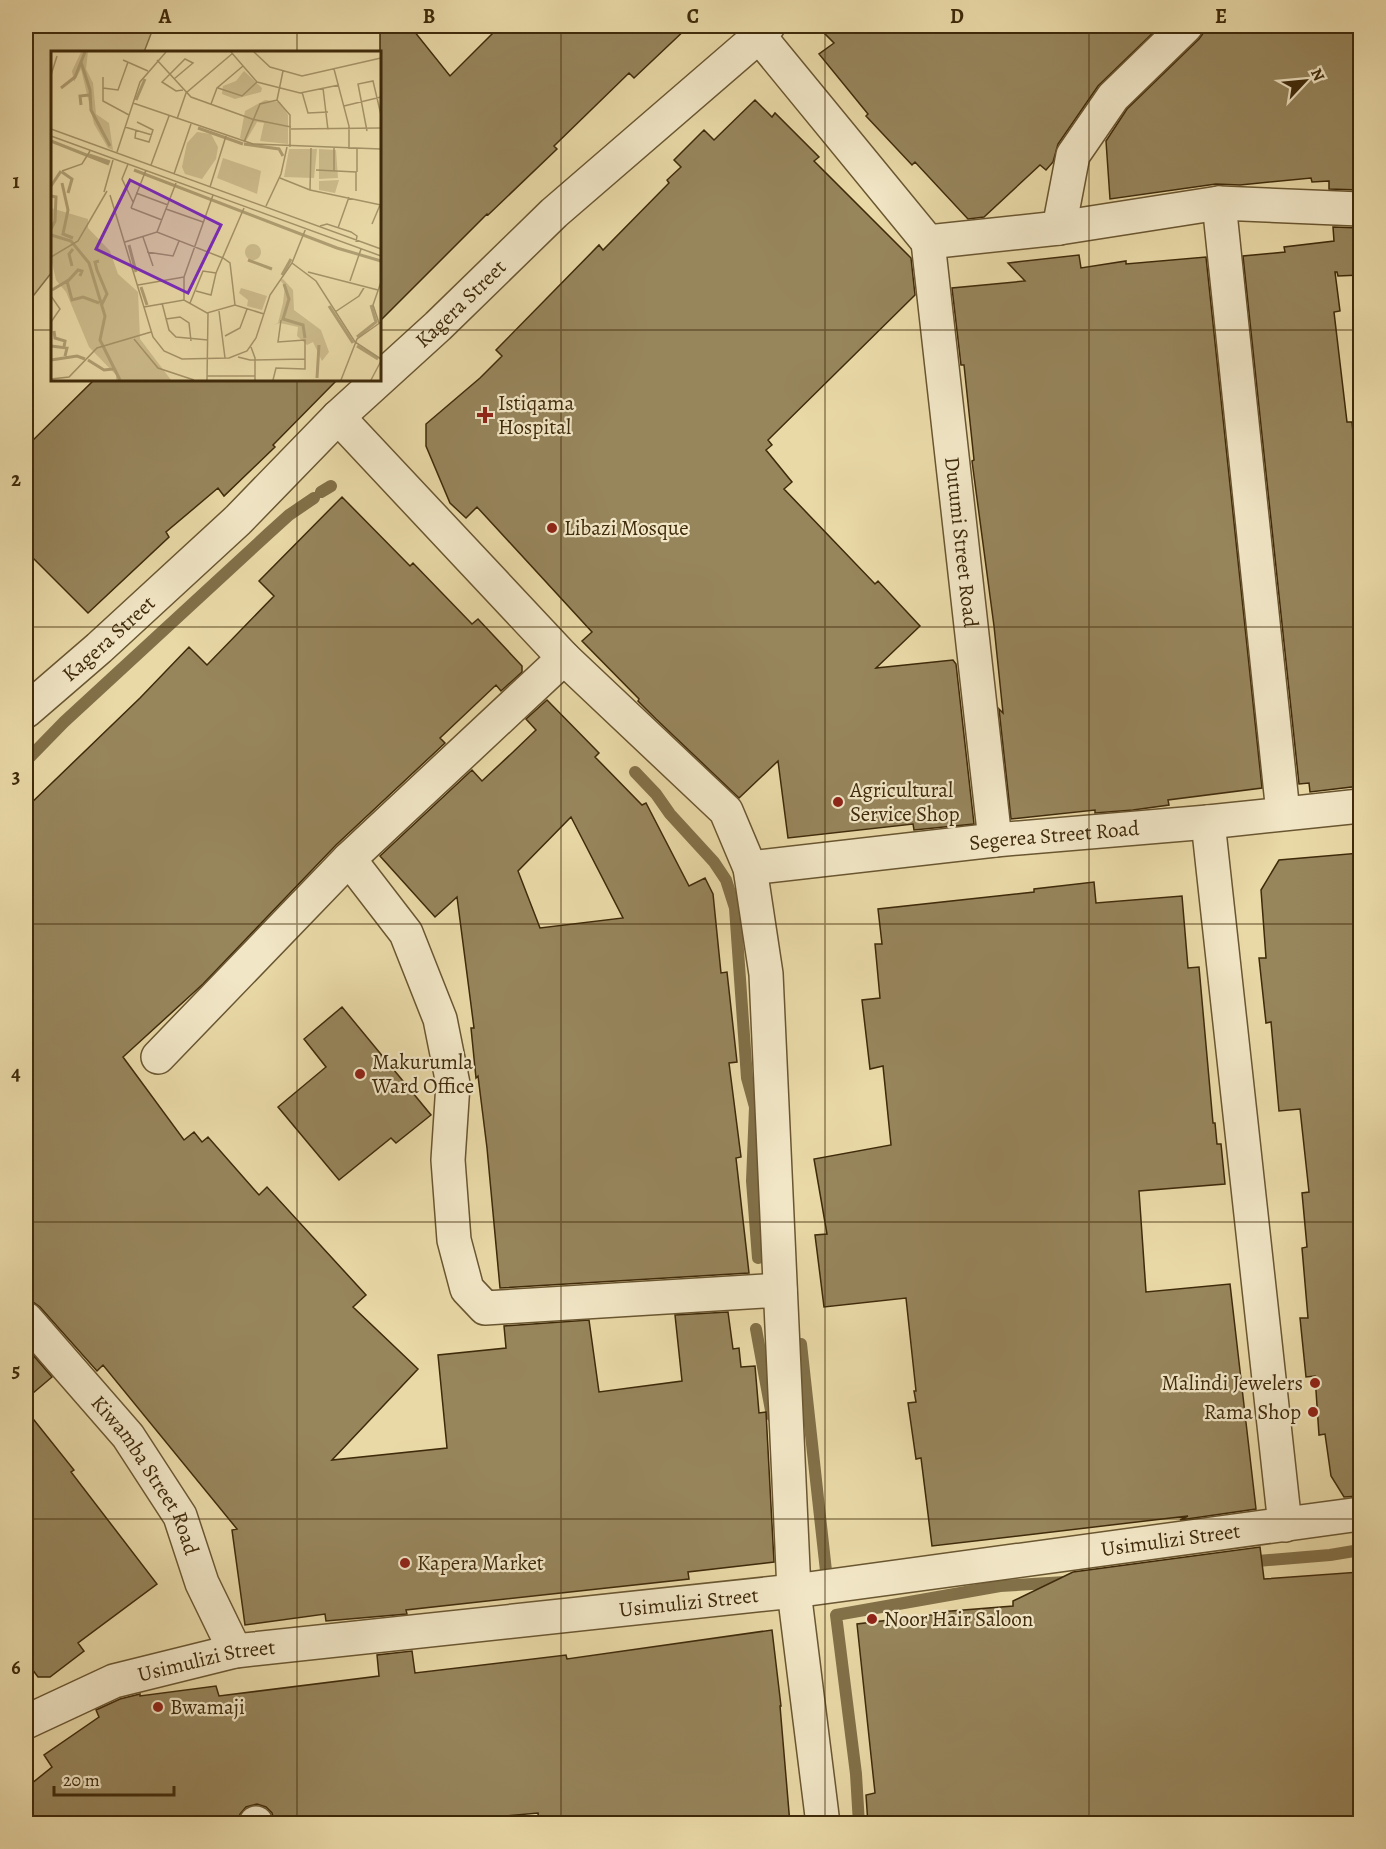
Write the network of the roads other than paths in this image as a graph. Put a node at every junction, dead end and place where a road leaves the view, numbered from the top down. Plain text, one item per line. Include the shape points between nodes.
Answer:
1 (1186, 26) edge
2 (764, 31) edge
3 (1219, 203) junction
4 (1360, 209) edge
5 (1059, 228) junction
6 (928, 242) junction
7 (381, 378) edge
8 (378, 381) edge
9 (338, 417) junction
10 (564, 658) junction
11 (26, 711) edge
12 (1360, 806) edge
13 (1283, 813) junction
14 (1208, 822) junction
15 (995, 840) junction
16 (349, 859) junction
17 (750, 868) junction
18 (158, 1057) dead end
19 (780, 1290) junction
20 (26, 1319) edge
21 (1360, 1514) edge
22 (1285, 1525) junction
23 (794, 1591) junction
24 (235, 1651) junction
25 (26, 1722) edge
26 (823, 1824) edge

1 - 5 street via 1113,98 1073,155
2 - 6 street
2 - 7 street, Kagera Street via 554,213
3 - 4 street
3 - 5 street
3 - 13 street
5 - 6 street
6 - 15 street, Dutumi Street Road
8 - 9 street, Kagera Street
9 - 10 street
9 - 11 street, Kagera Street via 238,520
10 - 16 street
10 - 17 street via 726,811
12 - 13 street, Segerea Street Road
13 - 14 street, Segerea Street Road
14 - 15 street, Segerea Street Road
14 - 22 street
15 - 17 street, Segerea Street Road
16 - 18 street
16 - 19 street via 406,933 440,1019 453,1084 448,1160 454,1240 467,1289 485,1308
17 - 19 street via 766,974
19 - 23 street
20 - 24 street, Kiwamba Street Road via 128,1436 180,1516 202,1583
21 - 22 street, Usimulizi Street
22 - 23 street, Usimulizi Street
23 - 24 street, Usimulizi Street
23 - 26 street
24 - 25 street, Usimulizi Street via 114,1681

